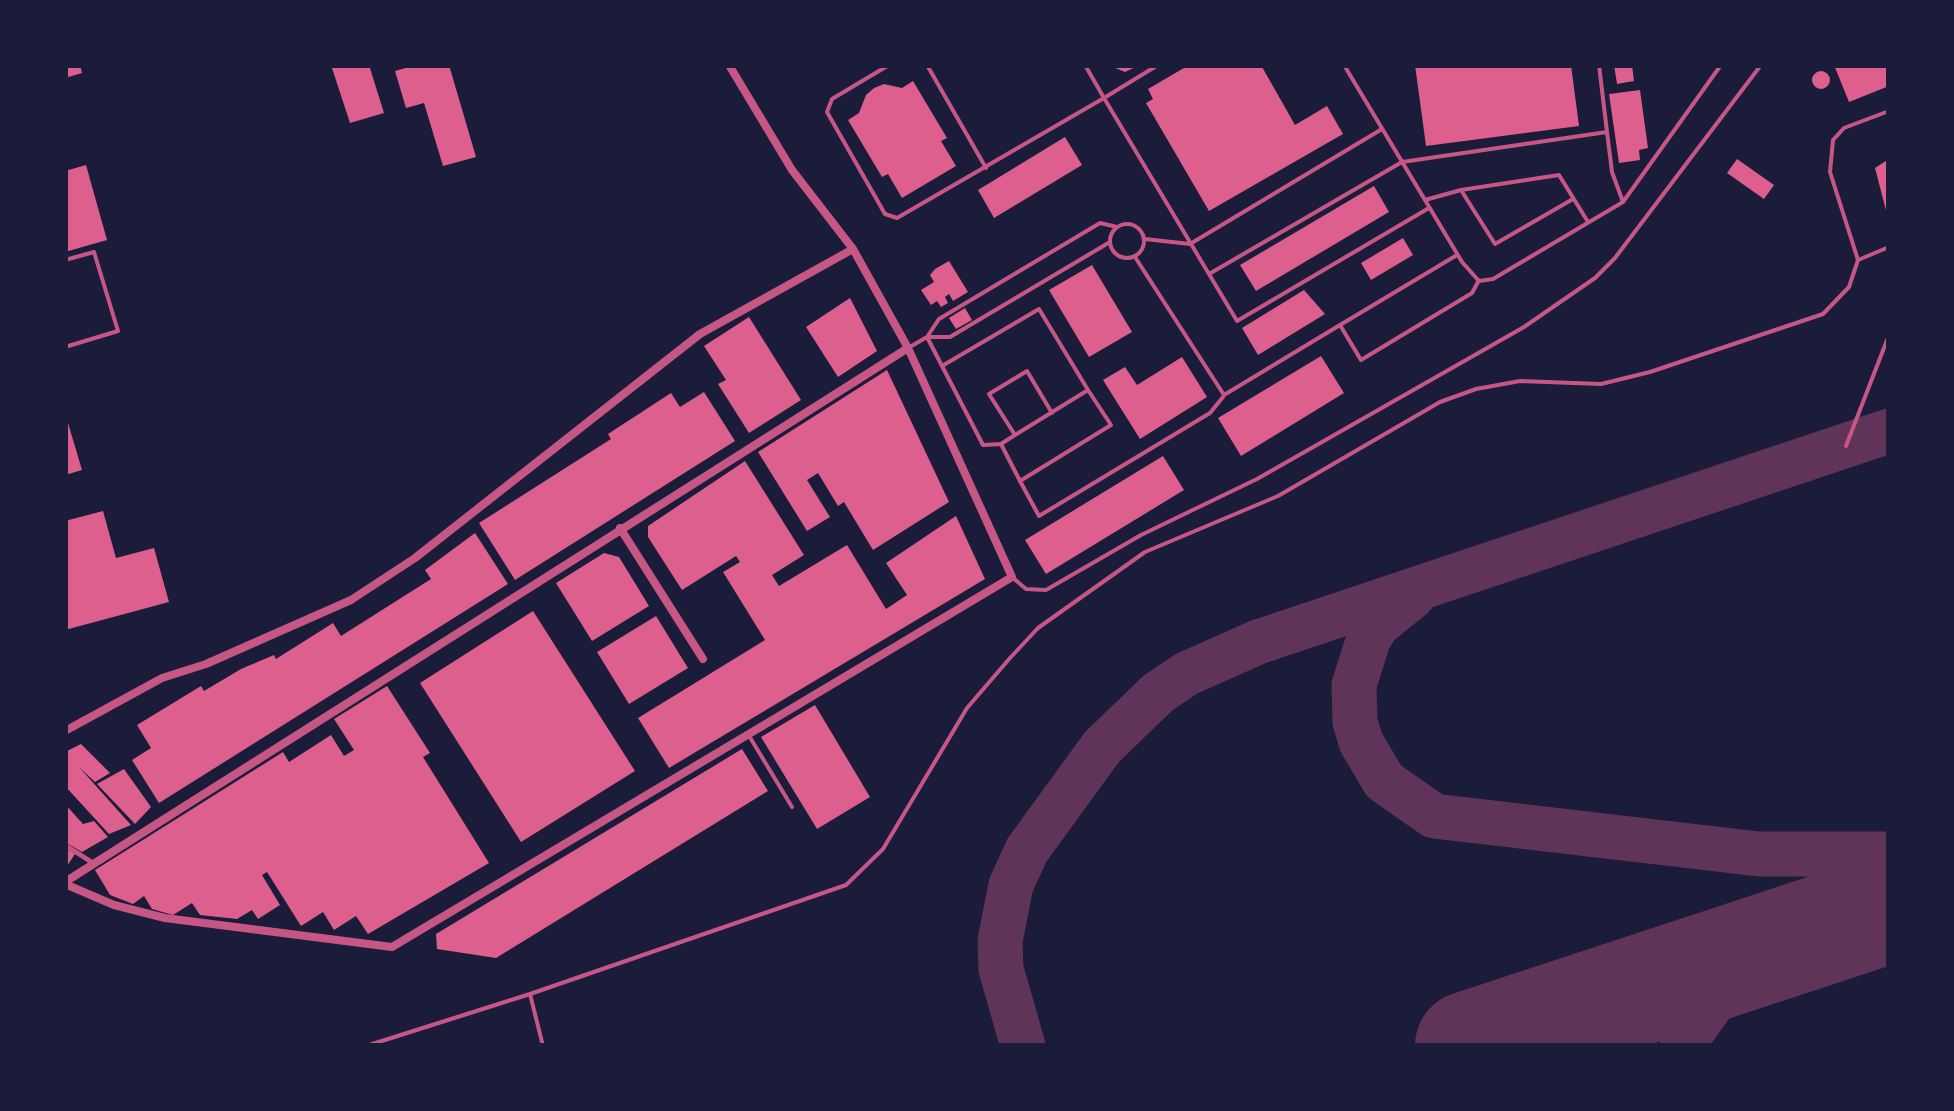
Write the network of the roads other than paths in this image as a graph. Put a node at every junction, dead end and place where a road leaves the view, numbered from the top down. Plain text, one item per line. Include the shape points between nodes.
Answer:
1 (729, 65) edge
2 (889, 65) edge
3 (926, 65) edge
4 (1085, 65) edge
5 (1158, 65) edge
6 (1344, 65) edge
7 (1598, 65) edge
8 (1720, 65) edge
9 (1761, 65) edge
10 (1104, 98) junction
11 (1889, 110) edge
12 (1382, 129) junction
13 (1607, 132) junction
14 (1402, 162) junction
15 (986, 168) junction
16 (1461, 190) junction
17 (1574, 199) junction
18 (1425, 200) junction
19 (1623, 202) junction
20 (1429, 208) junction
21 (1588, 222) junction
22 (1117, 227) junction
23 (1145, 239) junction
24 (1110, 242) junction
25 (1190, 244) junction
26 (1889, 247) edge
27 (853, 249) junction
28 (1457, 254) junction
29 (1135, 257) junction
30 (65, 260) edge
31 (1858, 260) junction
32 (1208, 274) junction
33 (1479, 281) junction
34 (1340, 325) junction
35 (1889, 335) edge
36 (926, 337) junction
37 (65, 348) edge
38 (908, 348) junction
39 (942, 366) junction
40 (1088, 390) junction
41 (1224, 396) junction
42 (1052, 413) junction
43 (1015, 435) junction
44 (1001, 444) junction
45 (1846, 446) dead end
46 (1020, 481) junction
47 (620, 528) junction
48 (1012, 577) junction
49 (702, 659) dead end
50 (65, 732) edge
51 (748, 734) junction
52 (792, 807) dead end
53 (65, 845) edge
54 (94, 863) junction
55 (65, 883) edge
56 (530, 994) junction
57 (366, 1046) edge
58 (543, 1046) edge

1 - 27 street via 783,157
2 - 15 lane via 832,99 828,112 885,214 898,218
3 - 15 lane
4 - 10 lane
5 - 10 lane
6 - 12 lane
7 - 13 lane
8 - 19 lane
9 - 48 lane via 1615,258 1537,318 1257,480 1141,534 1046,590 1026,590
10 - 15 lane
10 - 25 lane
11 - 31 lane via 1844,128 1829,153
12 - 14 lane
12 - 25 lane
13 - 14 lane
13 - 19 lane
14 - 18 lane
14 - 32 lane
16 - 17 lane via 1559,175
16 - 17 lane via 1496,244
16 - 18 lane
17 - 21 lane
18 - 20 lane
19 - 21 lane
20 - 28 lane
20 - 32 lane via 1236,321
21 - 33 lane via 1494,279
22 - 23 lane via 1137,226
22 - 24 lane
22 - 36 lane via 1100,223 939,320
23 - 25 lane
23 - 29 lane
24 - 29 lane via 1116,255
24 - 36 lane via 950,337
25 - 32 lane
26 - 31 lane
27 - 38 street
27 - 50 street via 700,334 415,558 350,600 162,678
28 - 33 lane
28 - 34 lane
29 - 41 lane
30 - 37 lane via 94,252 118,331
31 - 56 lane via 1839,301 1804,323 1601,384 1520,382 1476,389 1440,402 1278,496 1144,552 1038,628 1010,658 958,721 883,849 846,886
33 - 34 lane via 1472,293 1361,360
34 - 41 lane
35 - 45 lane
36 - 38 lane
36 - 39 lane
38 - 47 street
38 - 48 street
39 - 40 lane via 1038,309
39 - 44 lane via 982,445
40 - 42 lane
40 - 46 lane via 1110,425
41 - 46 lane via 1210,413 1039,516
42 - 43 lane
42 - 43 lane via 1027,371 990,394
43 - 44 lane
44 - 46 lane
47 - 49 street
47 - 54 street
48 - 51 street
51 - 52 lane
51 - 55 street via 392,946 166,918
53 - 54 street
54 - 55 street
56 - 57 lane
56 - 58 lane

